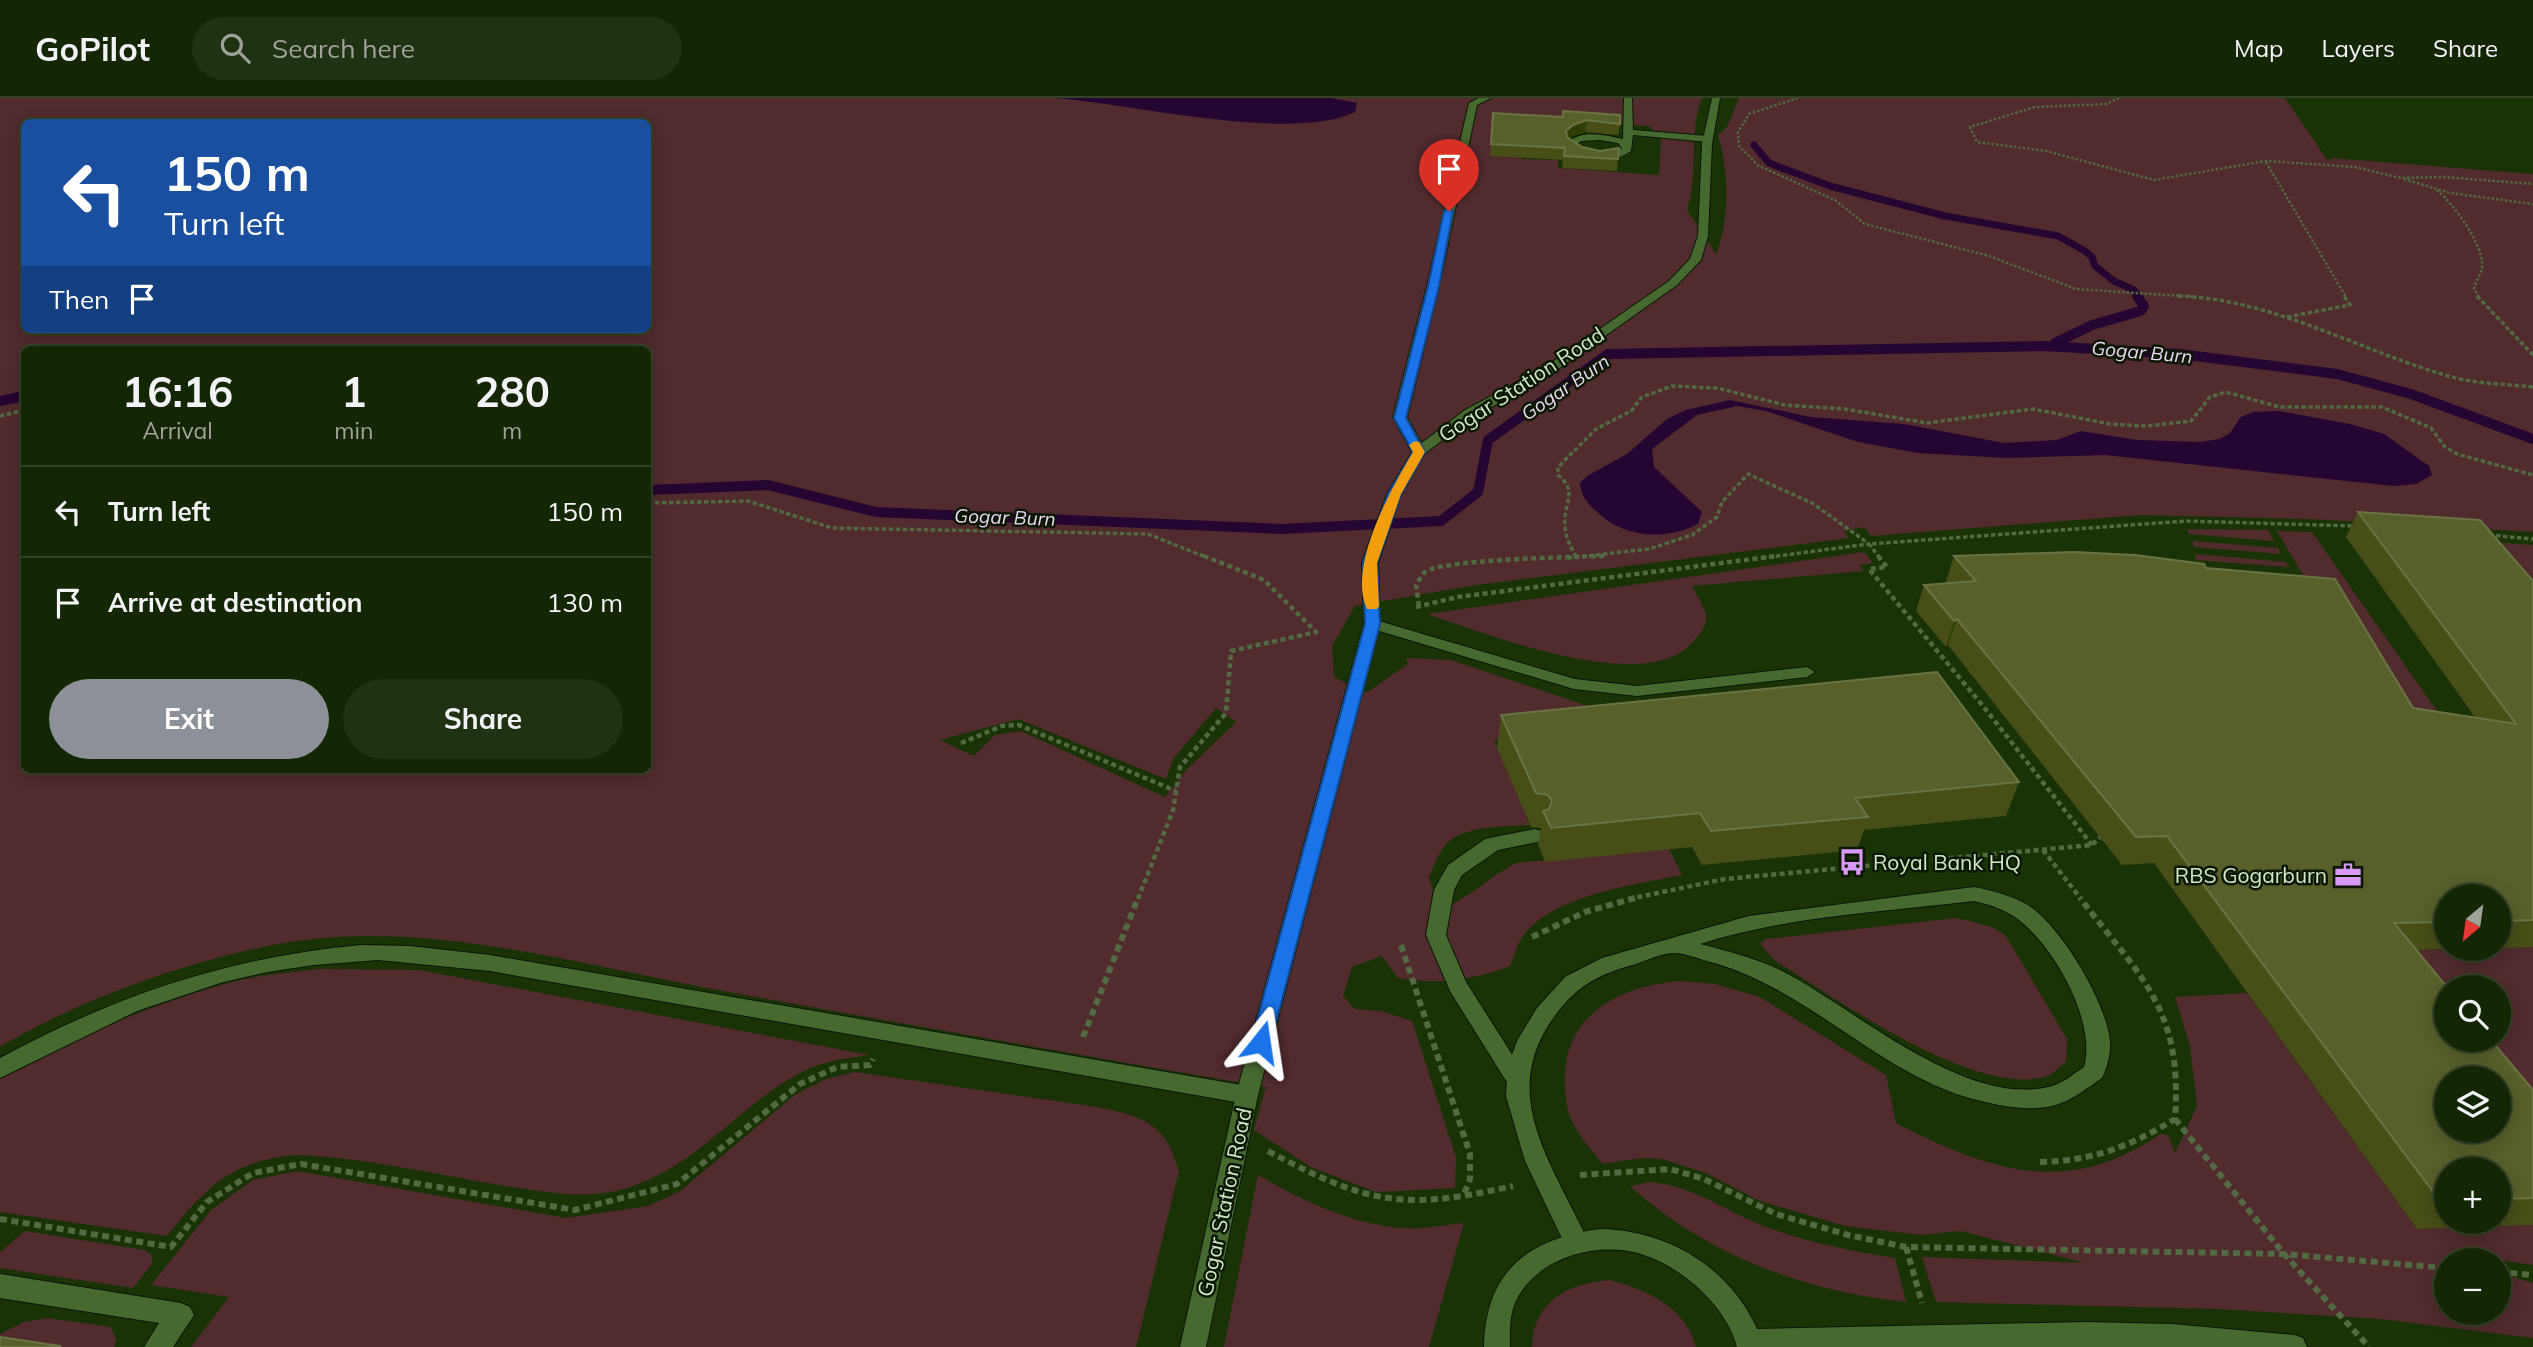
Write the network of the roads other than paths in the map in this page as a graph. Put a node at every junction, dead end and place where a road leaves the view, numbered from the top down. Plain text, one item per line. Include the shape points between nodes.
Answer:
1 (1487, 98) edge
2 (1628, 98) edge
3 (1716, 98) edge
4 (1628, 132) junction
5 (1708, 139) junction
6 (1628, 146) junction
7 (1419, 452) junction
8 (1373, 624) junction
9 (1807, 672) dead end
10 (1535, 836) dead end
11 (1673, 945) junction
12 (0, 1069) edge
13 (1517, 1078) junction
14 (1247, 1095) junction
15 (1576, 1241) junction
16 (0, 1286) edge
17 (2091, 1340) edge
18 (1750, 1344) edge
19 (156, 1347) edge
20 (1193, 1347) edge
21 (1497, 1347) edge
22 (2294, 1347) edge

1 - 7 street via 1473,103 1464,136 1400,418
2 - 4 street
3 - 5 street, Gogar Station Road
4 - 5 street
4 - 6 street
5 - 7 street, Gogar Station Road via 1703,236 1695,260 1673,283 1546,372 1470,412
6 - 6 street via 1622,154 1598,156 1570,145 1578,138 1600,136
7 - 8 street, Gogar Station Road via 1394,494 1370,563
8 - 9 street via 1574,684 1637,691
8 - 14 street, Gogar Station Road
10 - 13 street via 1492,844 1455,870 1444,890 1436,935 1457,985
11 - 11 street via 1761,921 1974,894 1993,898 2011,905 2042,929 2083,996 2099,1038 2094,1072 2066,1094 2007,1099 1976,1091 1902,1055 1774,976
11 - 13 street via 1573,981 1528,1041
12 - 14 street via 64,1034 222,973 298,958 415,954 490,963
13 - 15 street via 1522,1119
14 - 20 street, Gogar Station Road
15 - 18 street via 1627,1240 1665,1252 1700,1274 1730,1304
15 - 21 street via 1534,1260 1514,1280 1501,1306
16 - 19 street via 181,1315
17 - 18 street via 1932,1336
17 - 22 street via 2172,1336

